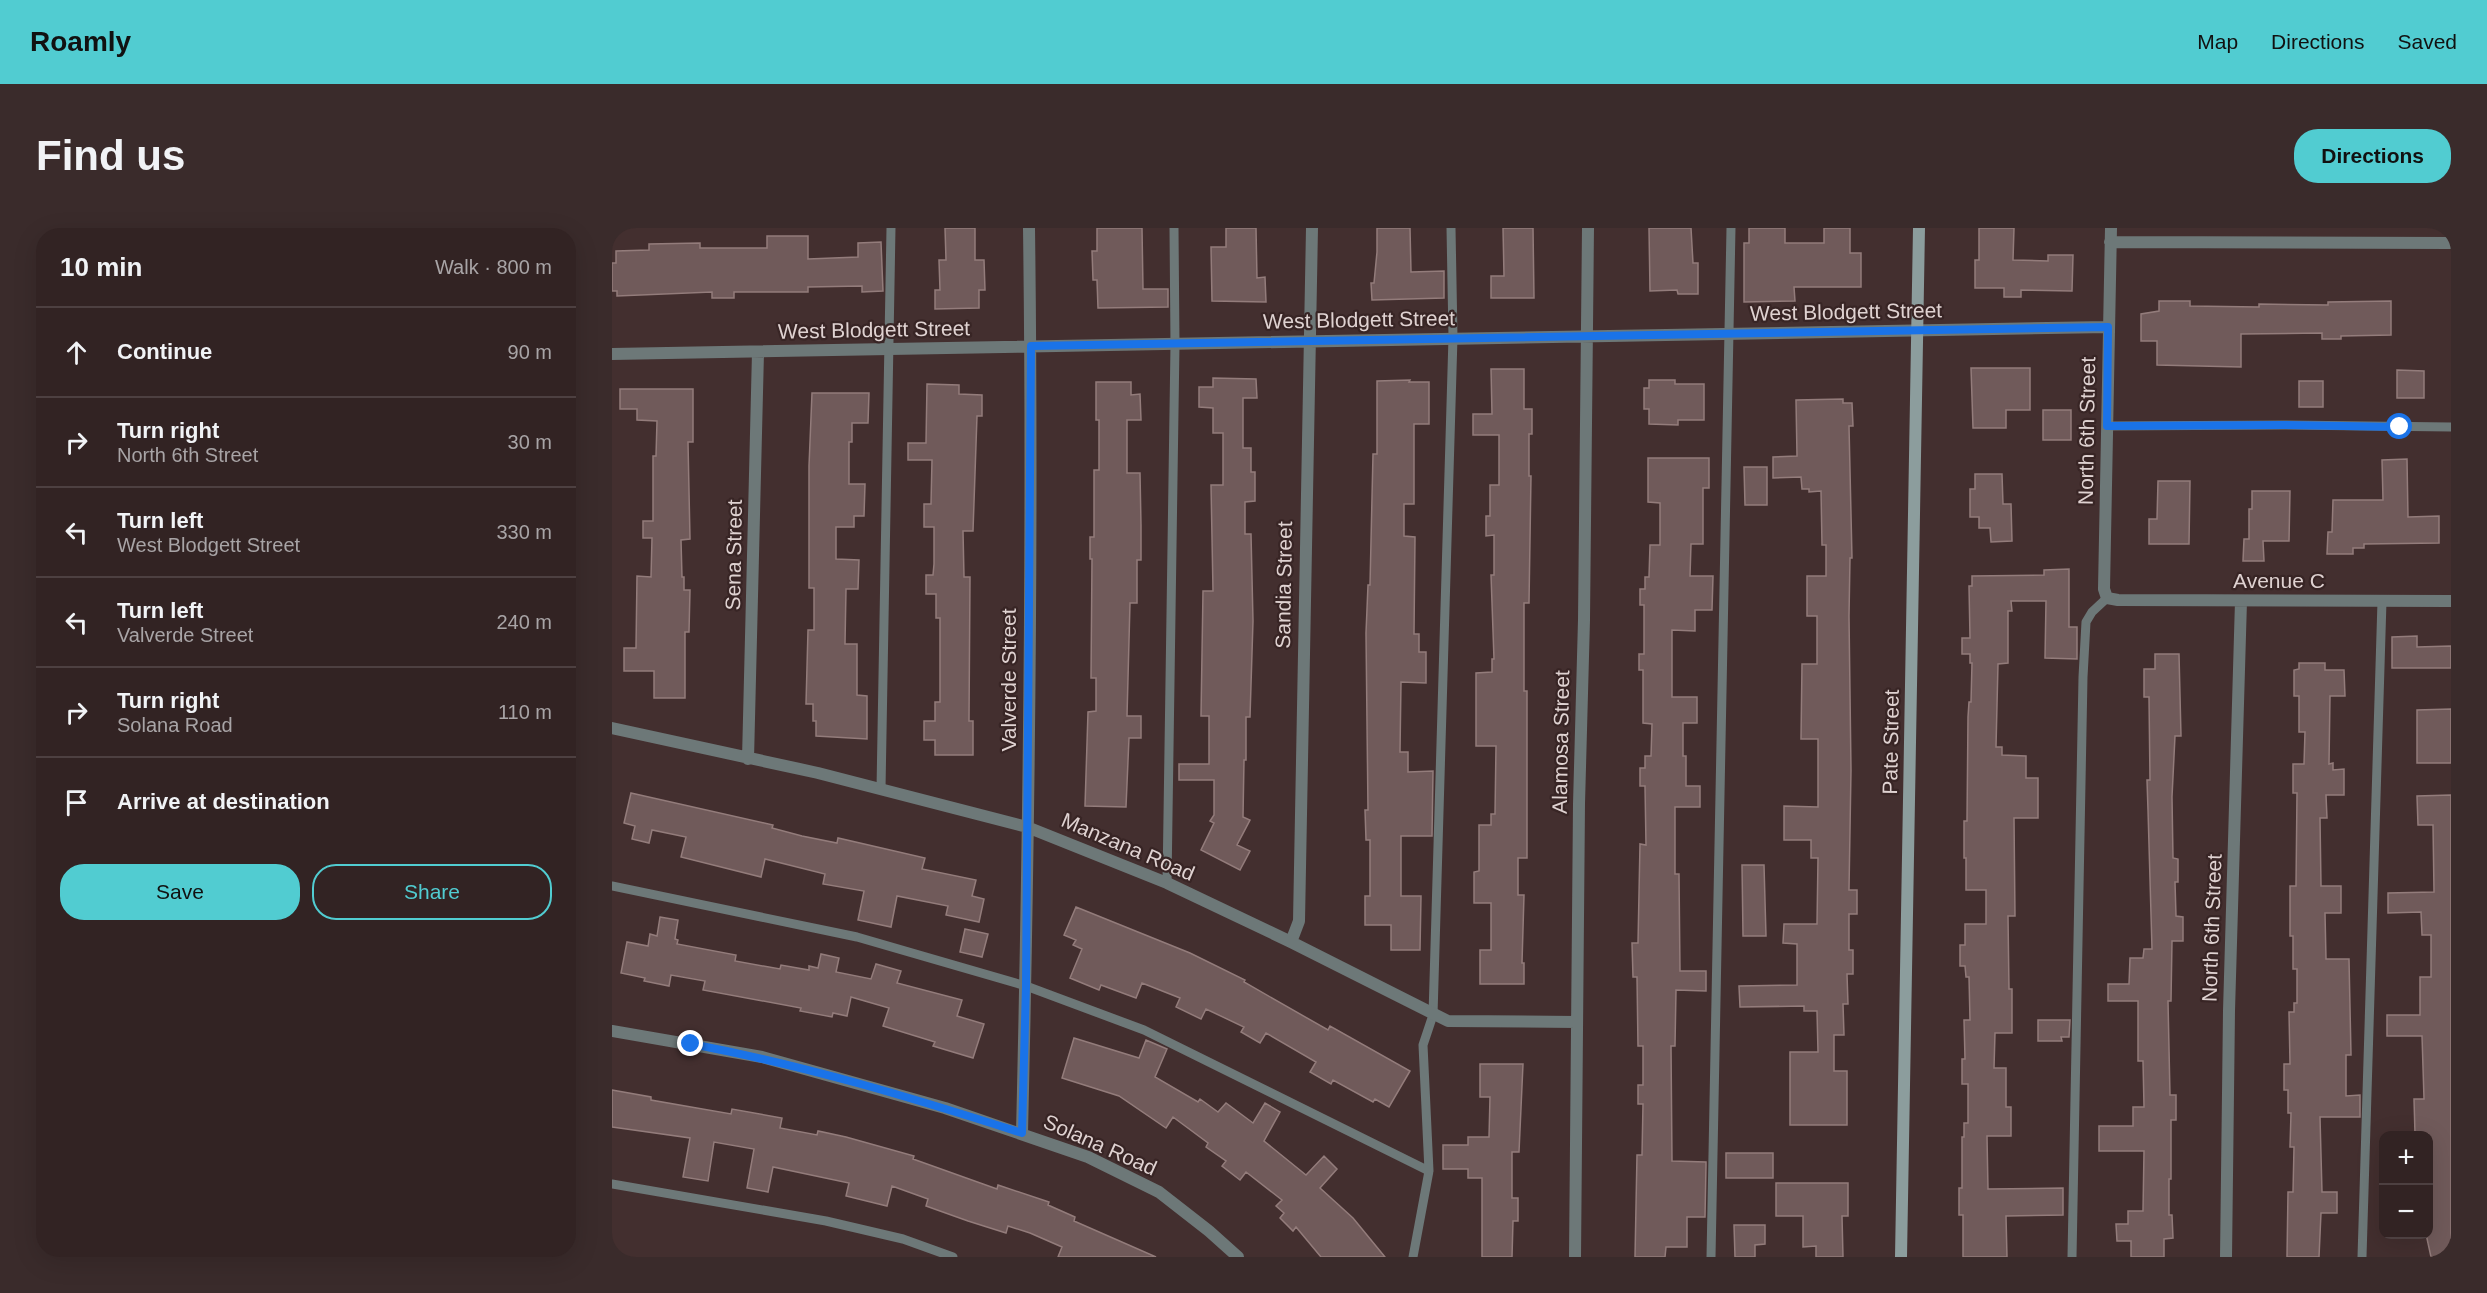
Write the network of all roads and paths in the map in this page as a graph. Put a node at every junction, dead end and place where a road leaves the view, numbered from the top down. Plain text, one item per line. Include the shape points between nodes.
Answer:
1 (891, 228) edge
2 (1029, 228) edge
3 (1174, 228) edge
4 (1312, 228) edge
5 (1451, 228) edge
6 (1588, 228) edge
7 (1731, 228) edge
8 (1919, 228) edge
9 (2111, 228) edge
10 (2110, 242) junction
11 (2451, 243) edge
12 (2108, 327) junction
13 (1917, 331) junction
14 (1729, 332) junction
15 (1588, 335) junction
16 (1453, 337) junction
17 (1311, 340) junction
18 (1175, 344) junction
19 (1031, 346) junction
20 (889, 350) junction
21 (758, 352) junction
22 (612, 354) edge
23 (2107, 426) junction
24 (2451, 427) edge
25 (2107, 598) junction
26 (2451, 600) edge
27 (2241, 601) junction
28 (2382, 601) junction
29 (612, 728) edge
30 (748, 759) junction
31 (881, 789) junction
32 (1027, 827) junction
33 (1167, 883) junction
34 (612, 886) edge
35 (1291, 942) junction
36 (1026, 986) junction
37 (1433, 1015) junction
38 (1577, 1022) junction
39 (612, 1031) edge
40 (1022, 1133) junction
41 (1429, 1171) junction
42 (612, 1184) edge
43 (954, 1257) edge
44 (1238, 1257) edge
45 (1413, 1257) edge
46 (1575, 1257) edge
47 (1711, 1257) edge
48 (1901, 1257) edge
49 (2072, 1257) edge
50 (2226, 1257) edge
51 (2362, 1257) edge

1 - 20 lane
2 - 19 street, Valverde Street
3 - 18 lane
4 - 17 street, Sandia Street
5 - 16 lane
6 - 15 street, Alamosa Street
7 - 14 lane
8 - 13 street, Pate Street
9 - 10 street, North 6th Street
10 - 11 street
10 - 12 street, North 6th Street
12 - 13 street, West Blodgett Street
12 - 23 street, North 6th Street
13 - 14 street, West Blodgett Street
13 - 48 street, Pate Street
14 - 15 street, West Blodgett Street
14 - 47 lane
15 - 16 street, West Blodgett Street
15 - 38 street, Alamosa Street
16 - 17 street, West Blodgett Street
16 - 37 lane
17 - 18 street, West Blodgett Street
17 - 35 street, Sandia Street via 1299,921
18 - 19 street, West Blodgett Street
18 - 33 lane
19 - 20 street, West Blodgett Street
19 - 32 street, Valverde Street
20 - 21 street, West Blodgett Street
20 - 31 lane
21 - 22 street, West Blodgett Street
21 - 30 street, Sena Street
23 - 24 lane
23 - 25 street, North 6th Street
25 - 27 street, Avenue C
25 - 49 lane via 2086,622 2083,677
26 - 28 street, Avenue C
27 - 28 street, Avenue C
27 - 50 street, North 6th Street
28 - 51 lane
29 - 30 street, Manzana Road
30 - 31 street, Manzana Road
31 - 32 street, Manzana Road
32 - 33 street, Manzana Road
32 - 36 street, Valverde Street
33 - 35 street, Manzana Road
34 - 36 lane via 857,937
35 - 37 street, Manzana Road
36 - 40 street, Valverde Street
36 - 41 lane via 1144,1030
37 - 38 street, Manzana Road via 1448,1021
37 - 41 lane via 1423,1045
38 - 46 street, Alamosa Street
39 - 40 street, Solana Road via 762,1057
40 - 44 street, Solana Road via 1088,1157 1159,1192
41 - 45 lane
42 - 43 lane via 826,1221 903,1239

